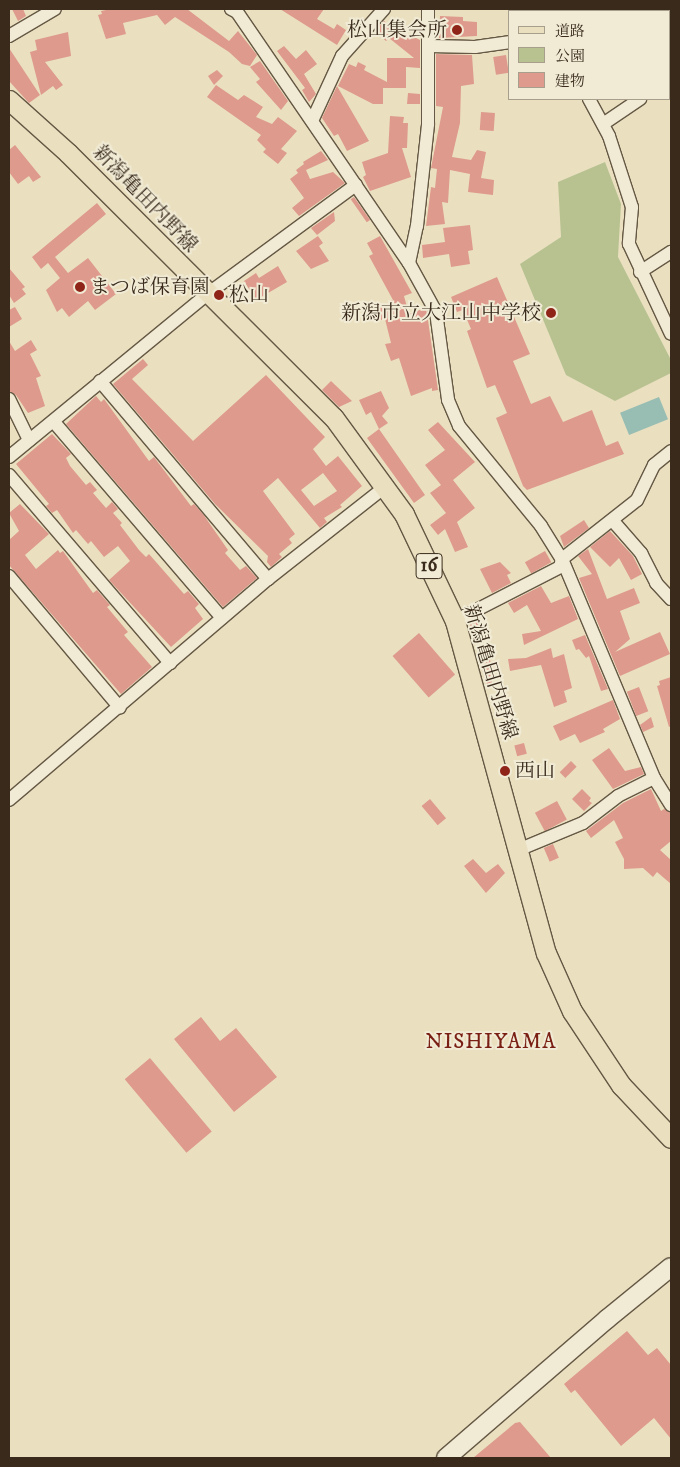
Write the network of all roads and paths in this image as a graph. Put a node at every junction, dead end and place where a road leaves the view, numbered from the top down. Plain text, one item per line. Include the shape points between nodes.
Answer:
1 (55, 9) edge
2 (231, 9) edge
3 (384, 9) edge
4 (428, 9) edge
5 (30, 14) edge
6 (9, 36) edge
7 (508, 42) edge
8 (430, 46) junction
9 (9, 100) edge
10 (591, 100) edge
11 (639, 100) edge
12 (312, 121) junction
13 (603, 124) junction
14 (356, 185) junction
15 (671, 252) edge
16 (409, 263) junction
17 (640, 272) junction
18 (206, 294) junction
19 (671, 334) edge
20 (100, 381) junction
21 (9, 399) edge
22 (54, 422) junction
23 (28, 440) junction
24 (671, 452) edge
25 (9, 457) edge
26 (9, 475) edge
27 (385, 486) junction
28 (613, 521) junction
29 (562, 558) junction
30 (9, 576) edge
31 (268, 579) junction
32 (671, 599) edge
33 (222, 618) junction
34 (454, 621) junction
35 (170, 663) junction
36 (120, 708) junction
37 (654, 778) junction
38 (9, 800) edge
39 (671, 804) edge
40 (518, 850) junction
41 (671, 1138) edge
42 (671, 1268) edge
43 (446, 1458) edge

1 - 5 street
2 - 12 street via 237,12
3 - 12 street via 342,56
4 - 8 street
5 - 6 street
7 - 8 street via 475,47
8 - 16 street via 428,124 417,226
9 - 18 main road, 新潟亀田内野線 / 16 via 68,153
10 - 13 street
11 - 13 street
12 - 14 street
13 - 17 street via 632,207 629,244
14 - 16 street
14 - 18 street
15 - 17 street
16 - 29 street via 436,312 448,400 459,426
17 - 19 street
18 - 20 street
18 - 27 main road, 新潟亀田内野線 / 16 via 334,418
20 - 22 street
20 - 31 street
21 - 23 street
22 - 23 street
22 - 33 street
23 - 25 street
24 - 28 street via 654,466 637,500
26 - 35 street
27 - 31 street
27 - 34 main road, 新潟亀田内野線 / 16 via 404,514
28 - 29 street
28 - 32 street via 641,553 656,582
29 - 34 street via 560,567
29 - 37 street
30 - 36 street
31 - 33 street
33 - 35 street
34 - 40 main road, 新潟亀田内野線 / 16
35 - 36 street
36 - 38 street
37 - 39 street
37 - 40 street via 618,796 583,823
40 - 41 main road, 新潟亀田内野線 / 16 via 546,953 572,1011 621,1085
42 - 43 street

